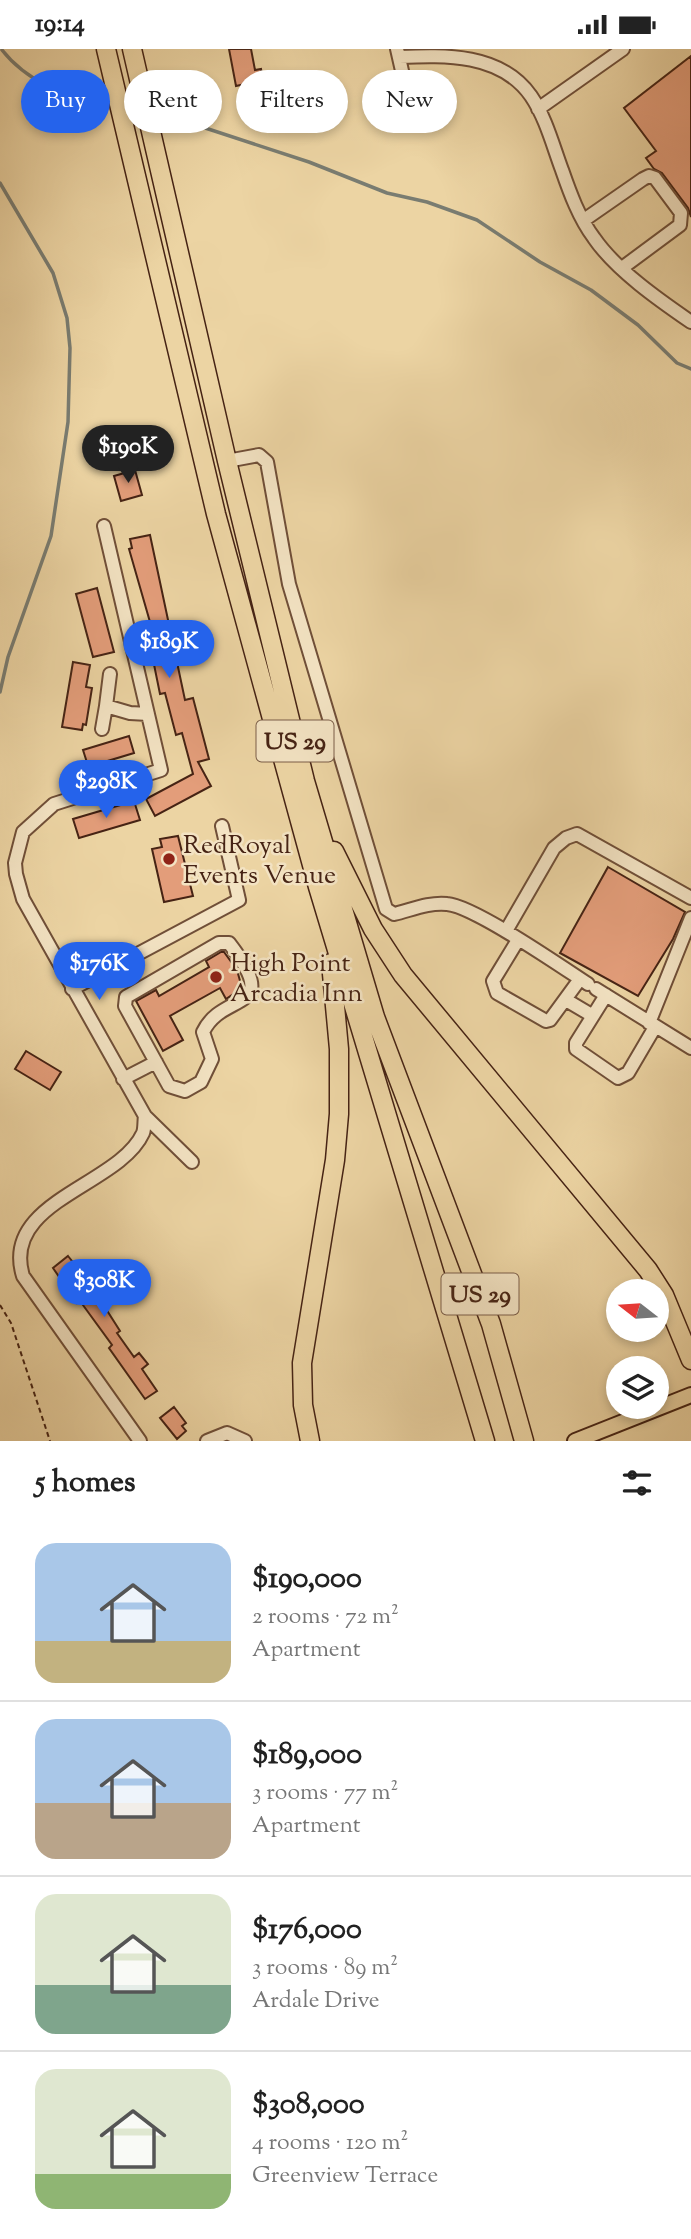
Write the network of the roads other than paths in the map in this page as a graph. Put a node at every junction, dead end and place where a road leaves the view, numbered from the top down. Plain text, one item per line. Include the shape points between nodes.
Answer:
1 (106, 49) edge
2 (132, 49) edge
3 (623, 49) edge
4 (398, 53) edge
5 (538, 109) junction
6 (584, 220) junction
7 (622, 268) junction
8 (691, 321) edge
9 (227, 461) junction
10 (104, 526) dead end
11 (110, 674) dead end
12 (106, 706) junction
13 (148, 714) junction
14 (102, 729) dead end
15 (318, 818) junction
16 (222, 826) dead end
17 (318, 887) junction
18 (691, 898) edge
19 (691, 918) edge
20 (506, 931) junction
21 (518, 940) junction
22 (593, 987) junction
23 (72, 989) junction
24 (566, 1000) junction
25 (593, 1016) junction
26 (652, 1025) junction
27 (691, 1048) edge
28 (156, 1062) junction
29 (124, 1079) junction
30 (145, 1117) junction
31 (192, 1162) dead end
32 (691, 1360) edge
33 (691, 1395) edge
34 (484, 1437) edge
35 (140, 1441) edge
36 (207, 1441) edge
37 (244, 1441) edge
38 (310, 1441) edge
39 (524, 1441) edge
40 (575, 1441) edge

1 - 17 highway, US 29 via 212,501
2 - 9 highway, US 29
3 - 5 street
4 - 5 street via 449,55 499,68 521,85
5 - 6 street
6 - 7 street
6 - 7 street via 643,179 655,177 681,213 680,225
7 - 8 street
9 - 15 highway, US 29
9 - 20 street via 258,455 267,462 289,585 386,909 394,914 455,905
10 - 13 street
11 - 12 street
12 - 13 street
12 - 14 street
13 - 23 street via 161,770 54,804 23,832 15,863 19,890
15 - 32 highway via 373,929 403,975 648,1270 664,1295
15 - 39 highway, US 29 via 375,1017 491,1324
16 - 23 street via 239,900
17 - 34 highway, US 29
17 - 38 highway via 335,993 339,1114 302,1363
18 - 20 street via 577,834 554,848
19 - 26 street
20 - 21 street
21 - 22 street
21 - 24 street via 493,981 495,990 546,1021 554,1018
22 - 24 street
22 - 25 street
22 - 26 street
23 - 29 street
24 - 25 street
25 - 26 street via 576,1049 618,1078 628,1073
26 - 27 street
28 - 28 street via 125,1006 126,997 219,943 229,943 253,982 251,992 243,1002 209,1020 203,1032 212,1059 201,1082 185,1091 169,1086
28 - 29 street
29 - 30 street
30 - 31 street
30 - 35 street via 143,1132 124,1154 31,1219 17,1252 23,1276
33 - 40 main road
36 - 37 street via 227,1433

